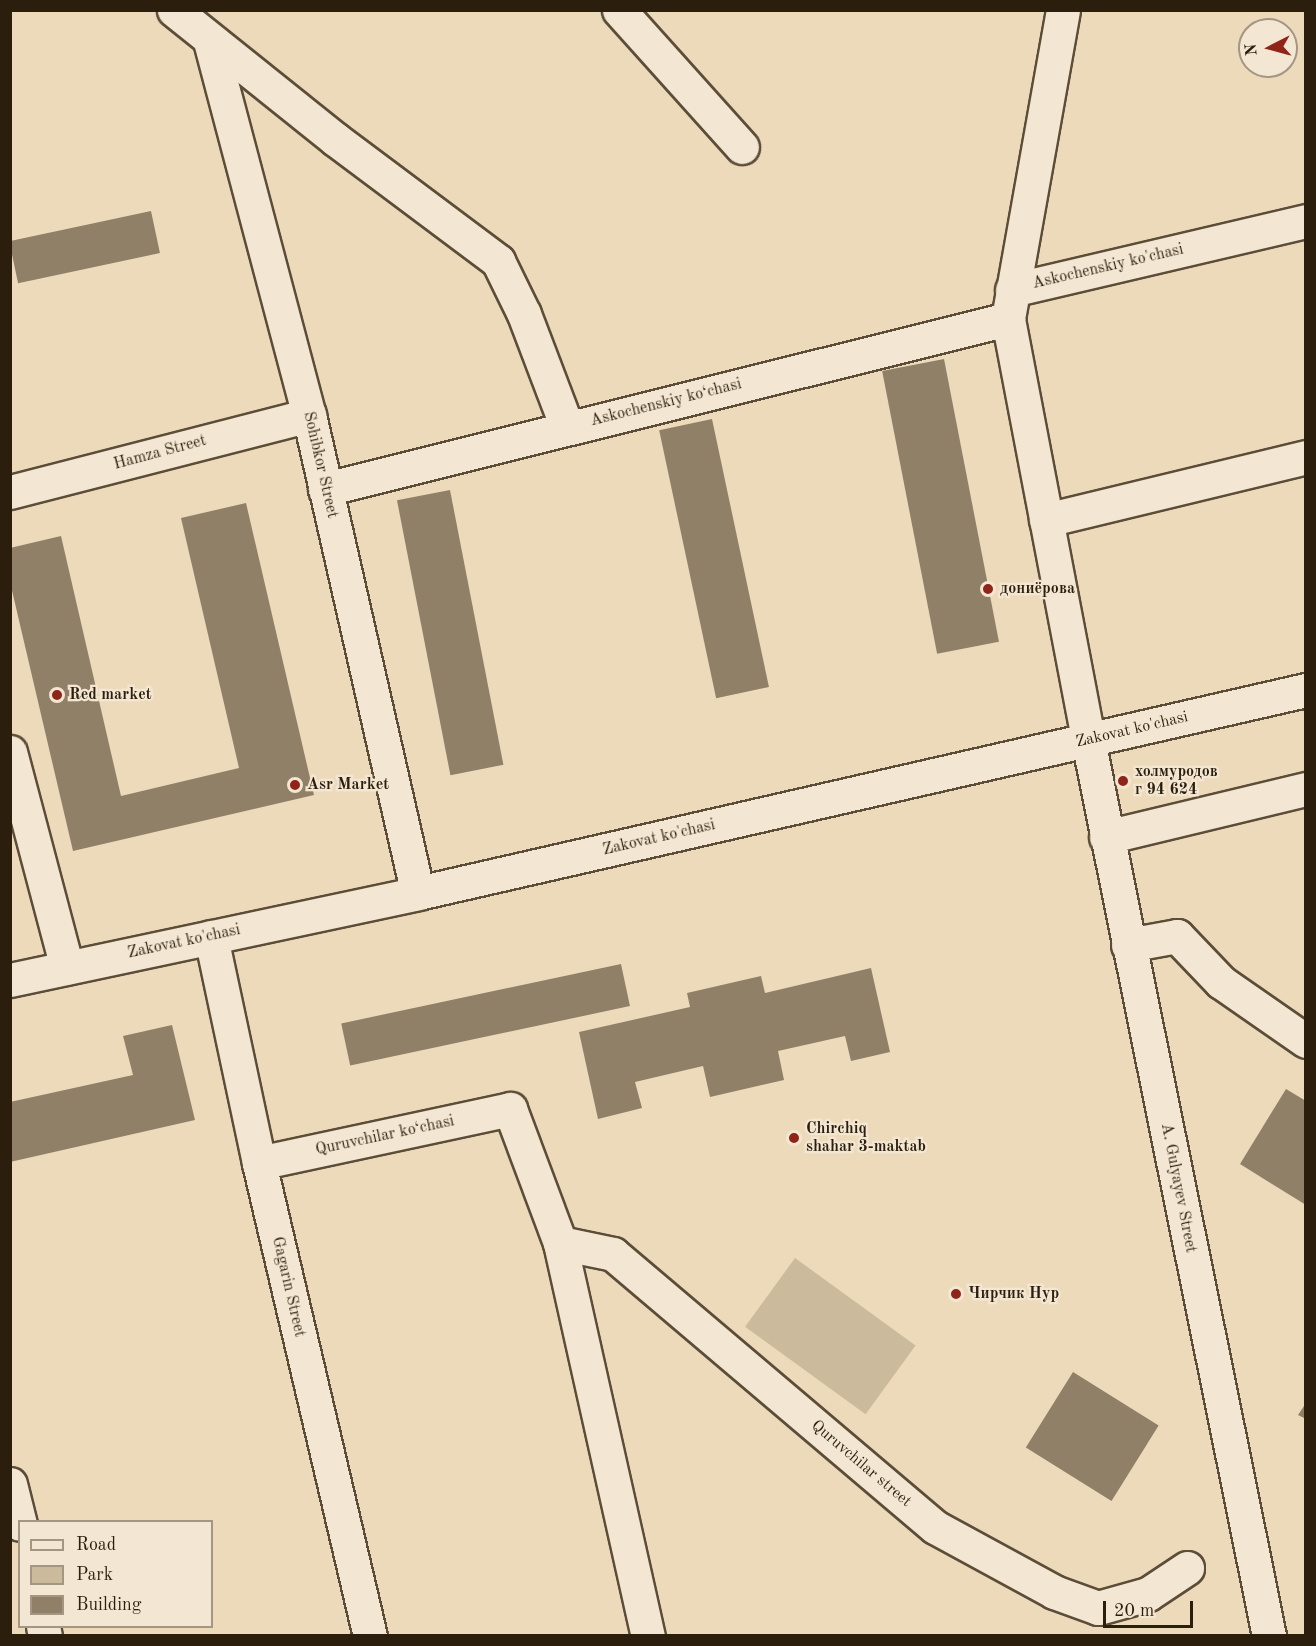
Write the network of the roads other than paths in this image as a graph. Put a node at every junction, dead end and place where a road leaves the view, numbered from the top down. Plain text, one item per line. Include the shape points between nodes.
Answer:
1 (174, 10) edge
2 (619, 10) edge
3 (1063, 10) edge
4 (210, 41) junction
5 (742, 147) dead end
6 (1305, 221) edge
7 (1010, 304) junction
8 (309, 415) junction
9 (567, 428) junction
10 (1305, 457) edge
11 (325, 489) junction
12 (10, 492) edge
13 (1046, 520) junction
14 (1305, 690) edge
15 (1088, 740) junction
16 (10, 752) edge
17 (1305, 789) edge
18 (1106, 837) junction
19 (418, 892) junction
20 (211, 937) junction
21 (1128, 945) junction
22 (67, 968) junction
23 (10, 980) edge
24 (1305, 1041) edge
25 (259, 1163) junction
26 (560, 1243) junction
27 (10, 1484) edge
28 (19, 1520) edge
29 (1187, 1568) dead end
30 (370, 1635) edge
31 (648, 1635) edge
32 (1269, 1635) edge

1 - 4 street
2 - 5 street
3 - 7 street, Askochenskiy ko'chasi
4 - 8 street, Sohibkor Street
4 - 9 street via 498,261 524,314
6 - 7 street, Askochenskiy ko'chasi
7 - 9 street, Askochenskiy ko‘chasi
7 - 13 street, A. Gulyayev Street
8 - 11 street, Sohibkor Street
8 - 12 street, Hamza Street
9 - 11 street, Askochenskiy ko‘chasi
10 - 13 street
11 - 19 street, Sohibkor Street
13 - 15 street, A. Gulyayev Street
14 - 15 street, Zakovat ko'chasi
15 - 18 street, A. Gulyayev Street
15 - 19 street, Zakovat ko'chasi
16 - 22 street
17 - 18 street
18 - 21 street, A. Gulyayev Street
19 - 20 street, Zakovat ko'chasi
20 - 22 street, Zakovat ko'chasi
20 - 25 street, Gagarin Street
21 - 24 street via 1177,936 1221,982
21 - 32 street, A. Gulyayev Street
22 - 23 street, Zakovat ko'chasi
25 - 26 street via 510,1109
25 - 30 street, Gagarin Street
26 - 29 street, Quruvchilar street via 614,1254 935,1527 1054,1592 1098,1608 1148,1594
26 - 31 street
27 - 28 street

